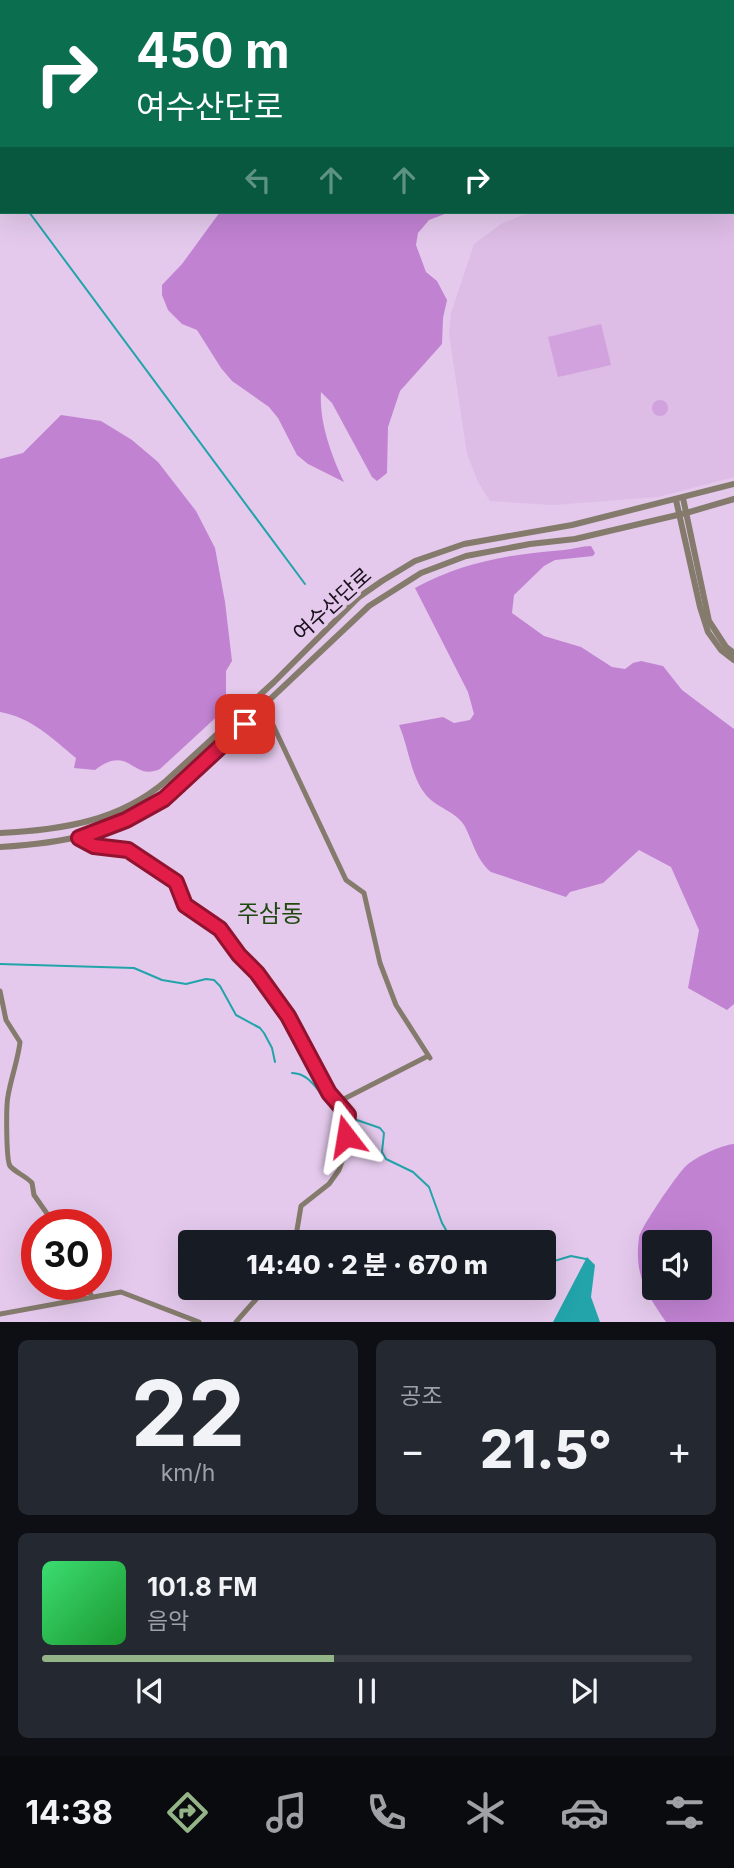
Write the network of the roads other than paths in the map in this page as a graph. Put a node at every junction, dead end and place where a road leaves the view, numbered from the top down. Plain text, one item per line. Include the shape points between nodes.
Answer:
1 (734, 484) edge
2 (679, 499) junction
3 (734, 499) edge
4 (683, 514) junction
5 (734, 653) edge
6 (734, 660) edge
7 (264, 706) junction
8 (75, 825) junction
9 (0, 833) edge
10 (79, 838) junction
11 (0, 846) edge
12 (0, 991) edge
13 (336, 1103) junction
14 (3, 1145) edge
15 (44, 1209) edge
16 (297, 1230) edge
17 (112, 1293) edge
18 (76, 1300) edge
19 (255, 1300) edge
20 (0, 1314) edge
21 (200, 1322) edge
22 (236, 1322) edge

1 - 2 street, 여수산단로
2 - 4 street
2 - 8 street, 여수산단로 via 572,525 464,544 407,565 353,603 162,785 125,807
3 - 4 street, 여수산단로
4 - 5 street via 709,621
4 - 6 street via 708,632
4 - 7 street, 여수산단로 via 575,539 466,556 421,573 369,606
7 - 10 street, 여수산단로 via 164,799
7 - 13 street via 346,880 363,891 380,963 396,1005 429,1057
8 - 9 street, 여수산단로
8 - 10 street
10 - 11 street, 여수산단로
10 - 13 street via 94,846 128,850 176,882 185,905 220,929 257,973 288,1016
12 - 14 street via 6,1020 20,1042
13 - 16 street via 349,1118 343,1159 332,1181 301,1206
14 - 15 street via 9,1165 32,1183
17 - 21 street via 126,1293
18 - 20 street
19 - 22 street

